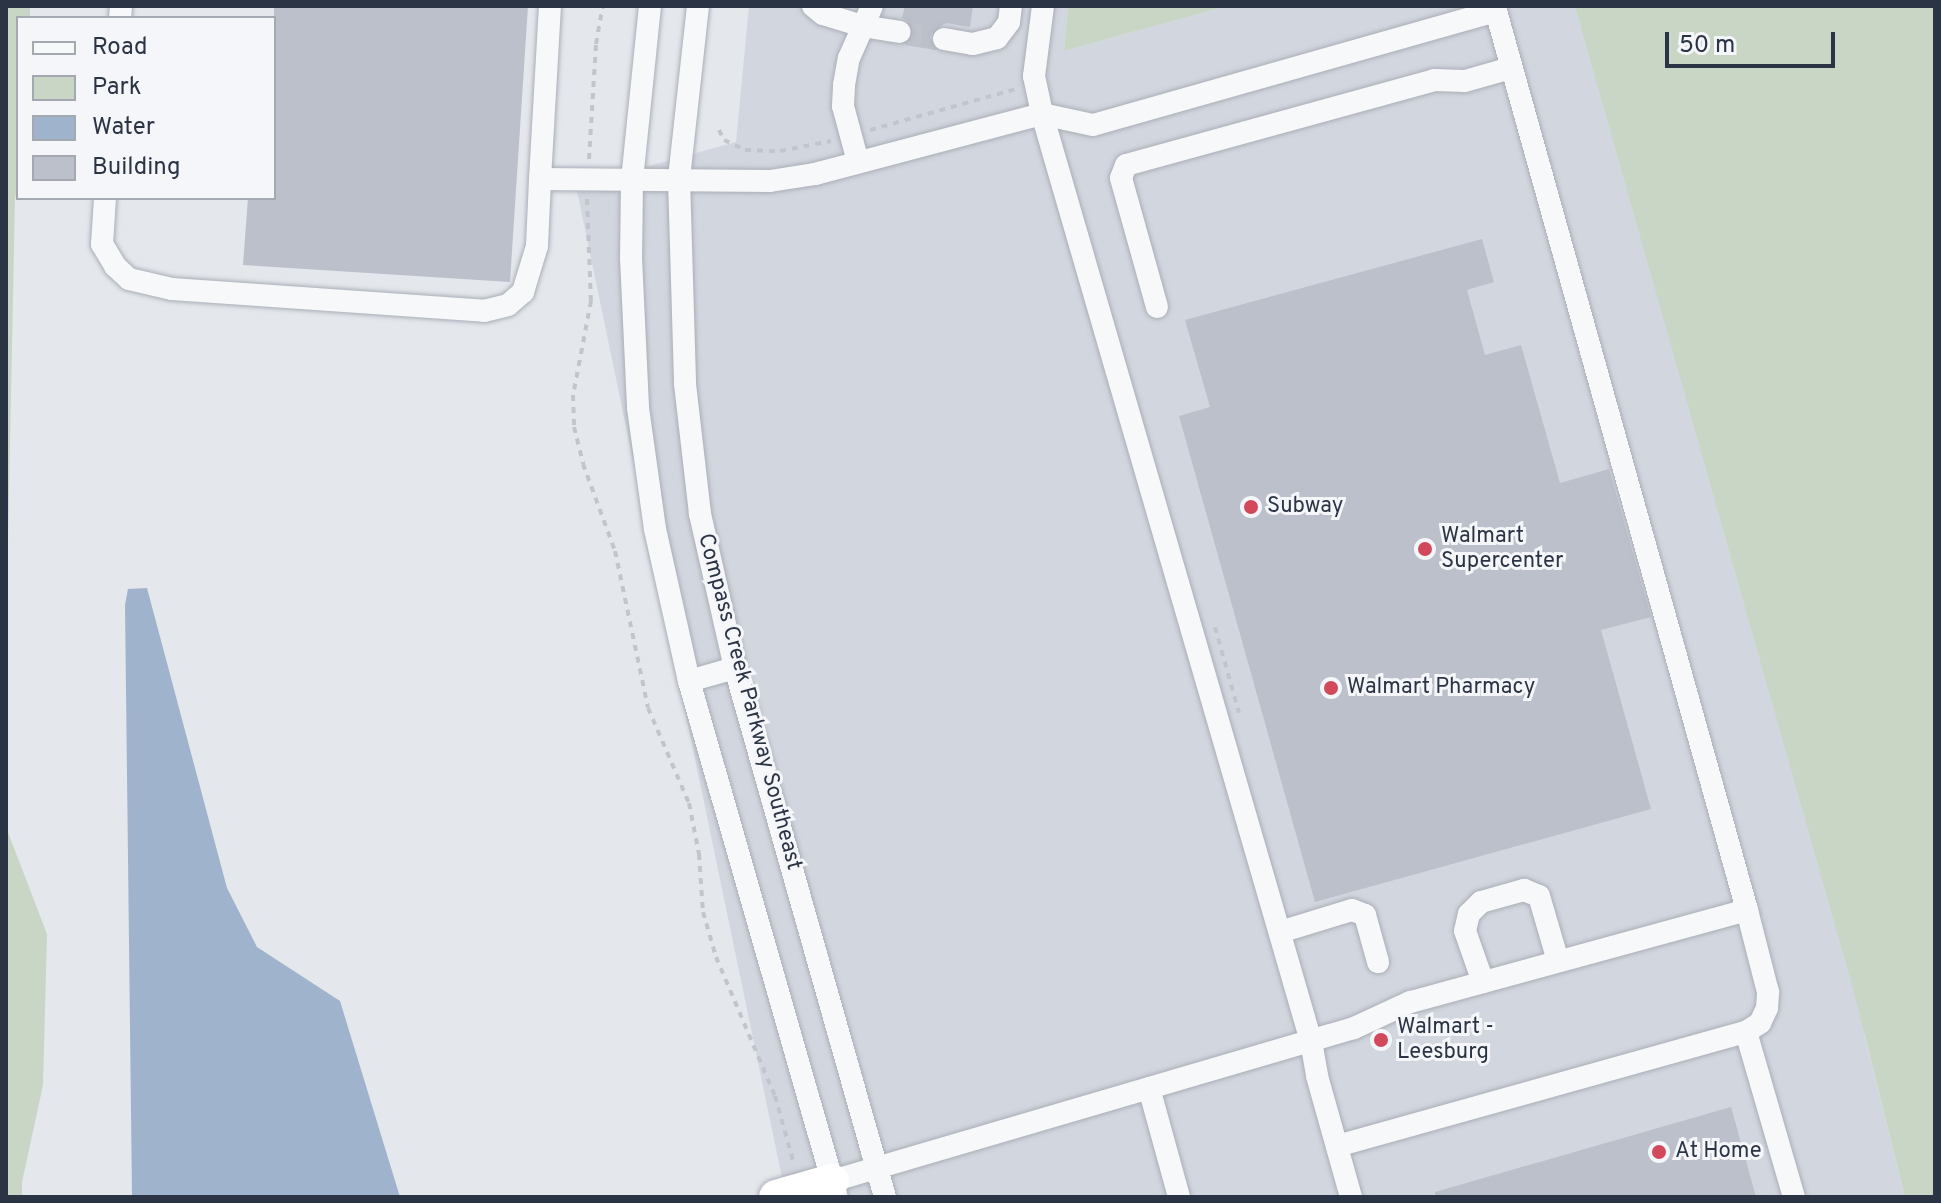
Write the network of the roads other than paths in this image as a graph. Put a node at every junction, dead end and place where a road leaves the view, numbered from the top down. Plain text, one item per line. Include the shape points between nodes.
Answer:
1 (550, 6) edge
2 (650, 6) edge
3 (698, 6) edge
4 (813, 6) edge
5 (1011, 6) edge
6 (1043, 6) edge
7 (867, 16) edge
8 (900, 32) tunnel mouth
9 (944, 39) tunnel mouth
10 (1511, 68) junction
11 (1042, 114) junction
12 (858, 162) junction
13 (540, 179) junction
14 (679, 179) junction
15 (632, 180) junction
16 (105, 200) edge
17 (1157, 307) dead end
18 (735, 668) junction
19 (689, 681) junction
20 (1747, 910) junction
21 (1280, 932) junction
22 (1558, 961) junction
23 (1378, 962) dead end
24 (1483, 982) junction
25 (1746, 1032) junction
26 (1311, 1041) junction
27 (1149, 1088) junction
28 (1337, 1146) junction
29 (876, 1166) junction
30 (834, 1189) edge
31 (776, 1197) edge
32 (885, 1197) edge
33 (1179, 1197) edge
34 (1351, 1197) edge
35 (1794, 1197) edge

1 - 13 street
2 - 15 street
3 - 14 street, Compass Creek Parkway Southeast
4 - 7 street via 823,14
5 - 9 street via 1009,22 997,38 973,44
6 - 11 street via 1035,86
7 - 8 street
7 - 12 street via 844,85 843,106
10 - 11 street via 1496,11 1093,125
10 - 17 street via 1465,81 1434,80 1126,165 1121,178
10 - 20 street
11 - 12 street
11 - 21 street
12 - 14 street via 770,181
13 - 15 street
13 - 16 street via 537,246 523,292 508,305 484,311 172,289 129,279 102,244
14 - 15 street
14 - 18 street, Compass Creek Parkway Southeast via 680,315 691,452 713,581
15 - 19 street via 638,408 655,529
18 - 19 street
18 - 29 street, Compass Creek Parkway Southeast
19 - 30 street
20 - 22 street
20 - 25 street via 1768,992 1760,1023
21 - 23 street via 1352,910 1365,915
21 - 26 street
22 - 24 street
22 - 24 street via 1539,896 1524,890 1481,902 1469,914 1465,931
24 - 26 street via 1410,1002
25 - 28 street
25 - 35 street
26 - 27 street
26 - 28 street
27 - 29 street
27 - 33 street
28 - 34 street
29 - 30 street
29 - 32 street, Compass Creek Parkway Southeast
30 - 31 highway

